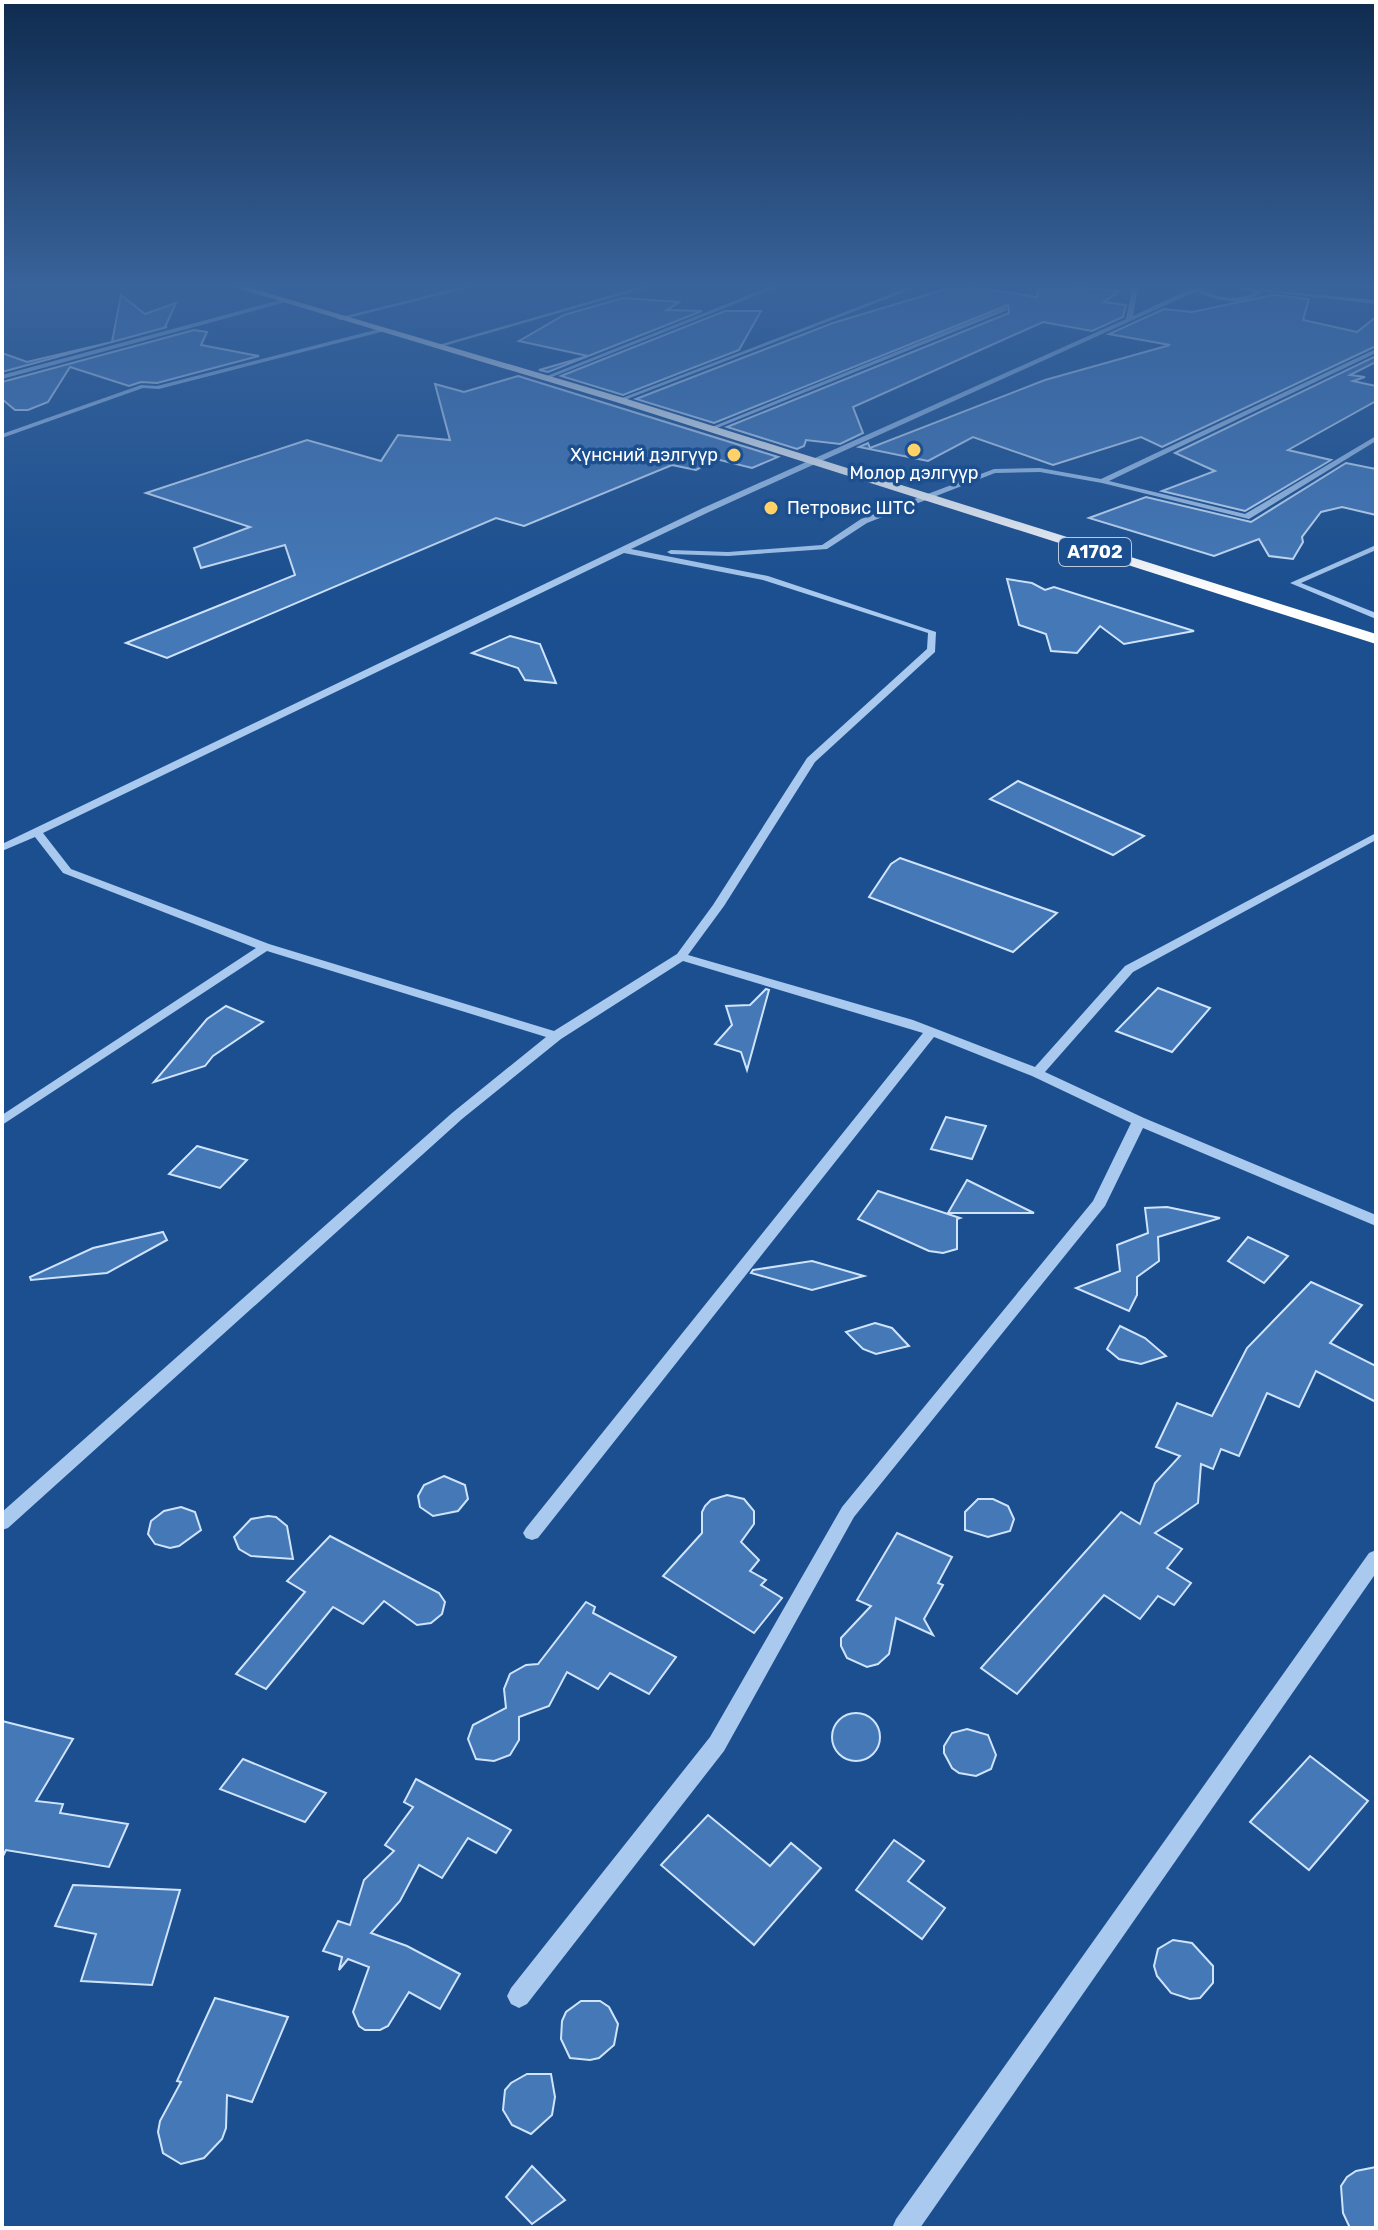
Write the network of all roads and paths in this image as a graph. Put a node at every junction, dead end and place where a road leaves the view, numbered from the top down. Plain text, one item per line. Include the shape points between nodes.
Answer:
1 (140, 387) edge
2 (576, 387) edge
3 (654, 387) edge
4 (813, 387) edge
5 (981, 387) edge
6 (1300, 387) edge
7 (620, 400) junction
8 (710, 429) junction
9 (2, 436) edge
10 (1376, 438) edge
11 (815, 462) junction
12 (1102, 481) junction
13 (925, 498) junction
14 (1376, 547) edge
15 (623, 550) junction
16 (1376, 616) edge
17 (1376, 639) edge
18 (36, 831) junction
19 (1376, 836) edge
20 (2, 848) edge
21 (265, 947) junction
22 (681, 957) junction
23 (931, 1032) junction
24 (556, 1036) junction
25 (1037, 1073) junction
26 (2, 1121) edge
27 (1139, 1121) junction
28 (1376, 1221) edge
29 (2, 1523) edge
30 (532, 1533) dead end
31 (1376, 1558) edge
32 (519, 1996) dead end
33 (905, 2228) edge

1 - 9 street
2 - 7 highway, A1702
3 - 7 street
4 - 8 street
5 - 11 street
6 - 12 street
7 - 8 highway, A1702
8 - 11 highway, A1702
10 - 12 street via 1246,517
11 - 13 highway, A1702
11 - 15 street
12 - 13 street via 1040,470 994,471
13 - 15 street via 864,521 824,547 728,554
13 - 17 highway, A1702
14 - 16 street via 1294,583
15 - 18 street
15 - 22 street via 765,578 932,632 932,650 811,760
18 - 20 street
18 - 21 street via 67,871
19 - 25 street via 1129,969
21 - 24 street
21 - 26 street
22 - 23 street
22 - 24 street
23 - 25 street
23 - 30 street
24 - 29 street via 457,1116
25 - 27 street
27 - 28 street
27 - 32 street via 1100,1203 848,1512 717,1744
31 - 33 street

